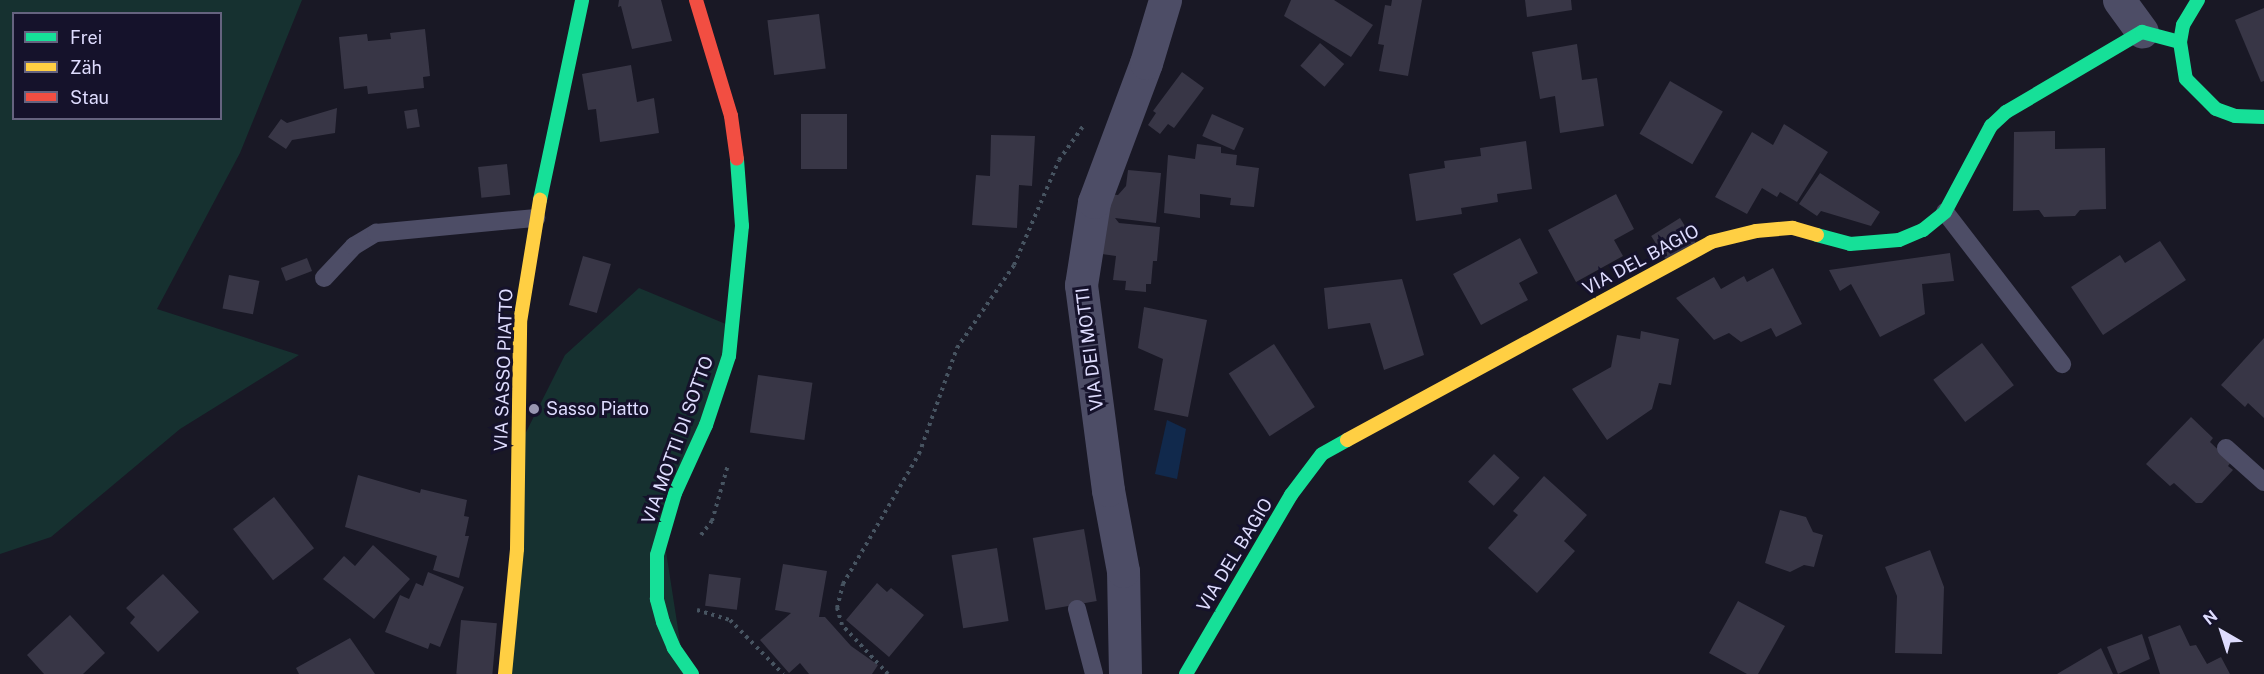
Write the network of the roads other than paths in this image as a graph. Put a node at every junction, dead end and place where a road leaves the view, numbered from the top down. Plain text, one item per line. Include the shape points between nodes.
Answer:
1 (582, 0) edge
2 (696, 0) edge
3 (1165, 0) edge
4 (2119, 0) edge
5 (2198, 0) edge
6 (2142, 32) junction
7 (2180, 42) junction
8 (2264, 117) edge
9 (1945, 212) junction
10 (536, 218) junction
11 (324, 278) dead end
12 (2062, 364) dead end
13 (2226, 448) dead end
14 (2264, 482) edge
15 (1077, 609) dead end
16 (505, 674) edge
17 (692, 674) edge
18 (1094, 674) edge
19 (1125, 674) edge
20 (1186, 674) edge

1 - 10 street, VIA SASSO PIATTO
2 - 17 street, VIA MOTTI DI SOTTO via 731,116 742,226 729,356 663,532 656,579 667,634
3 - 19 street, VIA DEI MOTTI via 1094,202 1081,285 1108,490 1123,571
4 - 6 street
5 - 7 street via 2183,25
6 - 7 street
6 - 9 street, VIA DEL BAGIO via 1991,126
7 - 8 street via 2186,79 2204,101 2235,117
9 - 12 lane
9 - 20 street, VIA DEL BAGIO via 1923,230 1899,240 1850,244 1793,228 1756,231 1711,242 1341,442 1322,454 1291,495
10 - 11 lane via 376,233 354,246
10 - 16 street, VIA SASSO PIATTO via 520,322 518,549
13 - 14 lane
15 - 18 lane

